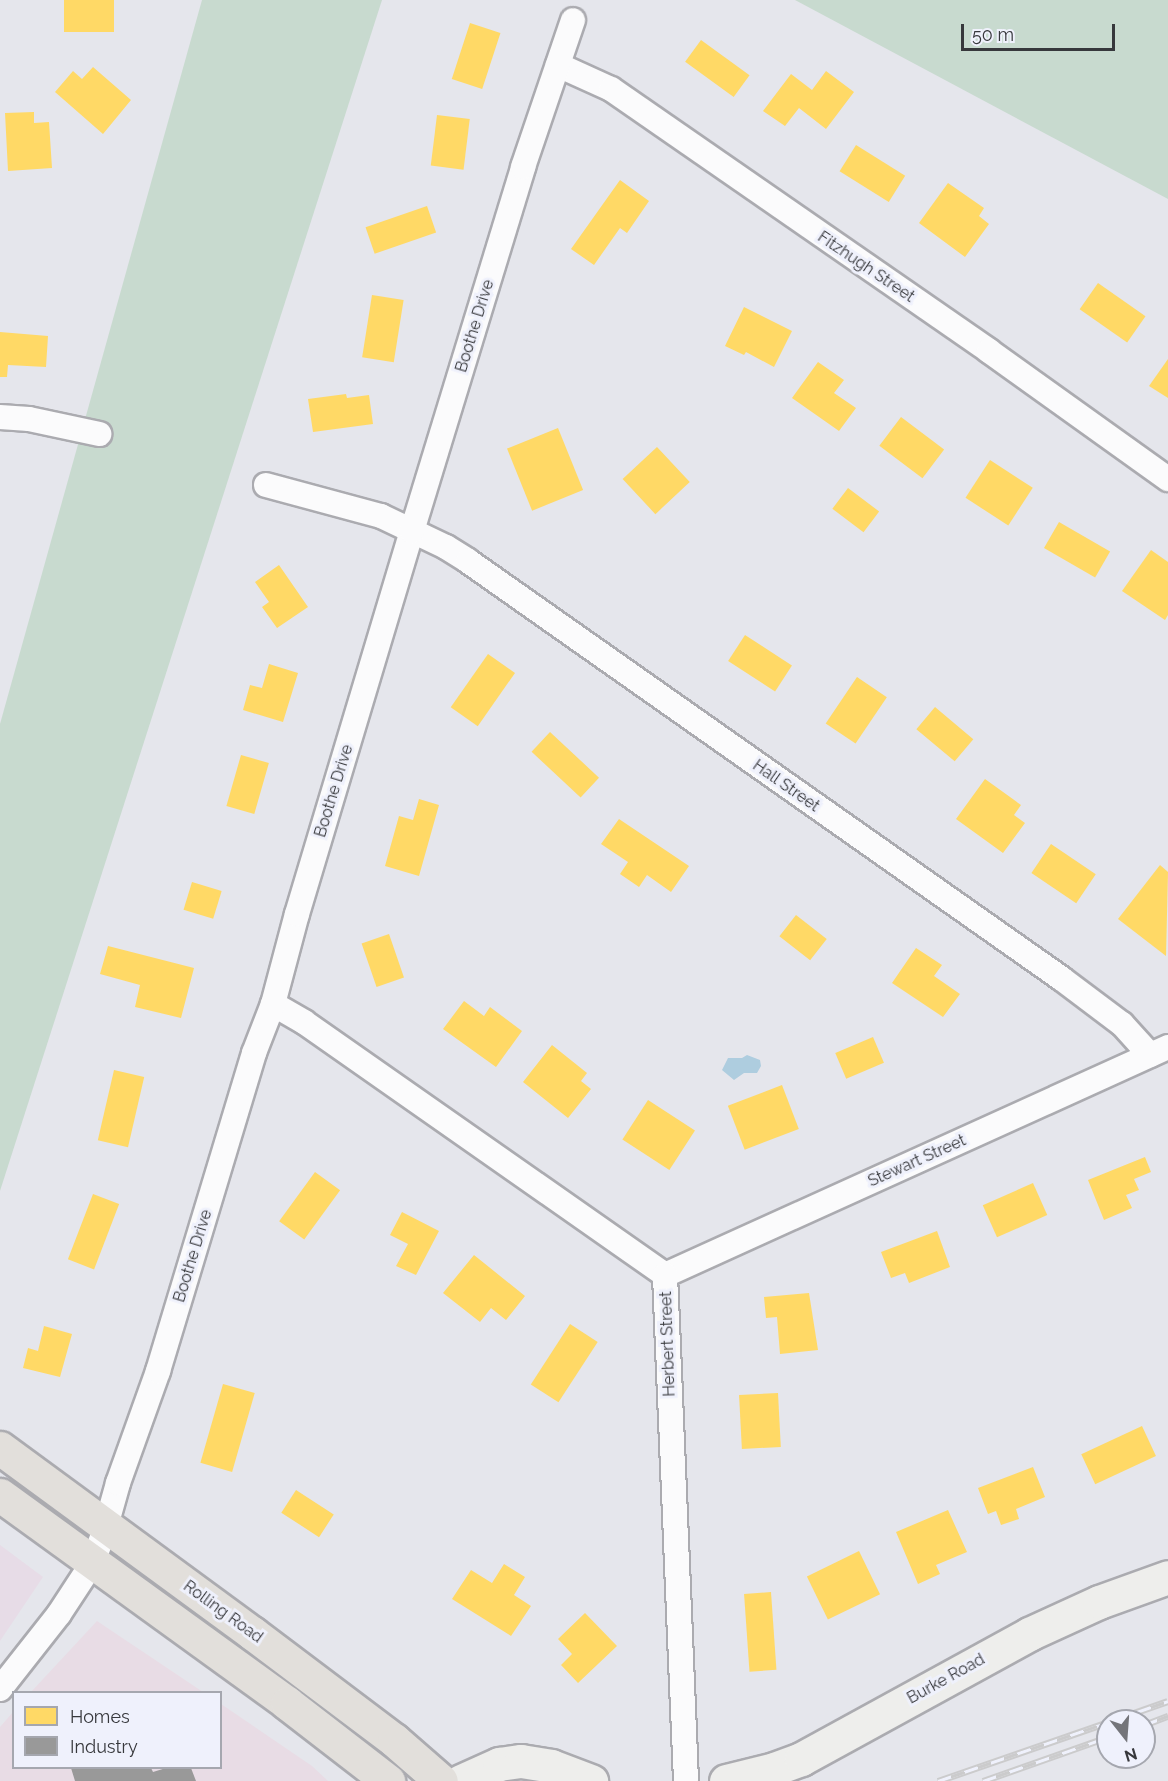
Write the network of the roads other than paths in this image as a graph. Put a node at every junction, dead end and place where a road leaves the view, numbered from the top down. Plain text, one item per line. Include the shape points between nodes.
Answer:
1 (573, 20) dead end
2 (558, 65) junction
3 (0, 417) edge
4 (99, 434) dead end
5 (1168, 479) edge
6 (266, 485) dead end
7 (412, 531) junction
8 (273, 1004) junction
9 (1159, 1051) edge
10 (665, 1275) junction
11 (0, 1448) edge
12 (0, 1495) edge
13 (106, 1526) junction
14 (93, 1562) junction
15 (1168, 1577) edge
16 (0, 1689) edge
17 (388, 1781) edge
18 (441, 1781) edge
19 (461, 1781) edge
20 (591, 1781) edge
21 (686, 1781) edge
22 (726, 1781) edge

1 - 2 street, Boothe Drive
2 - 5 street, Fitzhugh Street via 611,89
2 - 7 street, Boothe Drive
3 - 4 street
6 - 7 street, Hall Street via 381,516
7 - 8 street, Boothe Drive
7 - 9 street, Hall Street via 468,561
8 - 10 street, Herbert Street
8 - 13 street, Boothe Drive via 254,1053 158,1371
9 - 10 street, Stewart Street
10 - 21 street, Herbert Street
11 - 13 main road, Rolling Road
12 - 14 main road
13 - 14 street, Boothe Drive
13 - 18 main road, Rolling Road via 394,1740
14 - 16 street, Boothe Drive via 59,1614
14 - 17 main road
15 - 22 street, Burke Road via 1099,1602 1029,1634 801,1759
19 - 20 street via 499,1764 521,1761 552,1766

